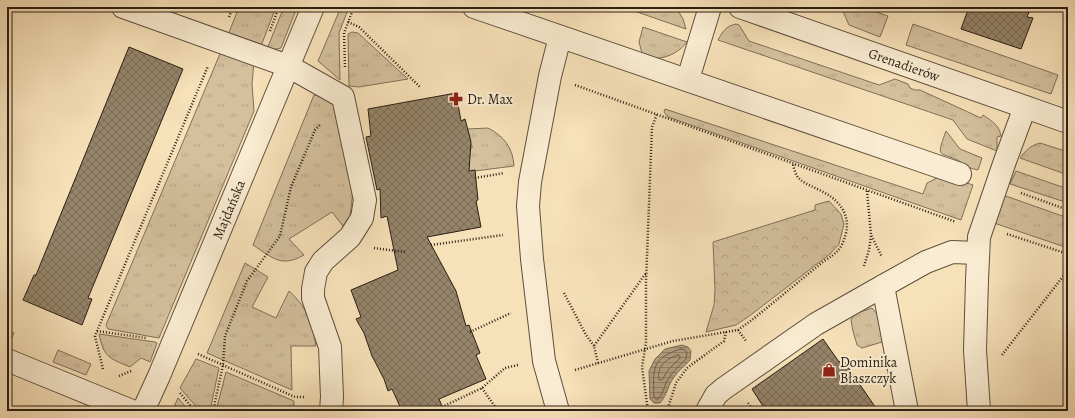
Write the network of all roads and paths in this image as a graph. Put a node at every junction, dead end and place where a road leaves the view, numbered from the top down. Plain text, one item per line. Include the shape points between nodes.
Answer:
1 (123, 7) edge
2 (233, 7) edge
3 (313, 7) edge
4 (354, 7) edge
5 (474, 7) edge
6 (710, 7) edge
7 (740, 7) edge
8 (348, 22) junction
9 (560, 37) junction
10 (219, 41) junction
11 (288, 66) junction
12 (550, 76) junction
13 (688, 79) junction
14 (420, 87) dead end
15 (343, 97) junction
16 (1025, 107) junction
17 (657, 114) junction
18 (1068, 122) edge
19 (793, 164) junction
20 (960, 174) dead end
21 (867, 191) junction
22 (982, 226) junction
23 (531, 231) junction
24 (431, 245) dead end
25 (978, 252) junction
26 (1068, 254) edge
27 (1068, 270) edge
28 (647, 273) junction
29 (888, 283) junction
30 (564, 292) dead end
31 (537, 301) junction
32 (738, 330) junction
33 (97, 331) junction
34 (470, 332) dead end
35 (726, 332) junction
36 (742, 335) dead end
37 (150, 339) dead end
38 (594, 346) junction
39 (645, 349) junction
40 (7, 360) edge
41 (598, 363) junction
42 (223, 365) junction
43 (132, 370) dead end
44 (547, 370) junction
45 (978, 387) junction
46 (176, 388) dead end
47 (482, 388) junction
48 (102, 389) junction
49 (332, 404) edge
50 (442, 407) dead end
51 (132, 411) edge
52 (142, 411) edge
53 (195, 411) edge
54 (213, 411) edge
55 (498, 411) edge
56 (558, 411) edge
57 (648, 411) edge
58 (667, 411) edge
59 (707, 411) edge
60 (907, 411) edge
61 (979, 411) edge

1 - 10 street
2 - 10 path
3 - 11 street, Majdańska
4 - 8 path
5 - 9 street
6 - 13 street
7 - 16 street, Grenadierów
8 - 14 path via 359,27
8 - 15 path via 344,33
9 - 12 street
9 - 13 street
10 - 11 street
10 - 33 path
11 - 15 street
11 - 52 street, Majdańska via 159,376
12 - 17 path
12 - 23 street via 530,182 528,206
13 - 20 street
15 - 42 path via 315,130 291,187 280,236 247,281 225,336
15 - 49 street via 365,200 362,218 350,237 323,261 316,272 313,289 330,347
16 - 18 street, Grenadierów
16 - 22 street
17 - 19 path
17 - 28 path via 652,127
19 - 21 path
19 - 32 path via 796,175 803,182 819,189 839,204 847,217 843,244 837,253
21 - 22 path via 955,221
21 - 29 path via 871,235
22 - 25 street
22 - 26 path
23 - 24 path
23 - 31 street
25 - 29 street via 952,252 926,262
25 - 45 street via 975,350
27 - 45 path
28 - 38 path
28 - 39 path
29 - 59 street via 816,324 723,389 716,395
29 - 60 street
30 - 38 path
31 - 34 path
31 - 44 street
32 - 35 path
32 - 36 path
33 - 37 path
33 - 48 path via 95,336
35 - 39 path via 690,337
35 - 58 path via 724,341 683,373 676,383
38 - 41 path
39 - 41 path
39 - 57 path via 642,367
40 - 48 street
41 - 44 path via 566,373
42 - 49 path via 295,397
42 - 54 path
43 - 48 path
44 - 47 path via 505,368
44 - 56 street
45 - 61 street
46 - 53 path
47 - 50 path
47 - 55 path
48 - 51 street

